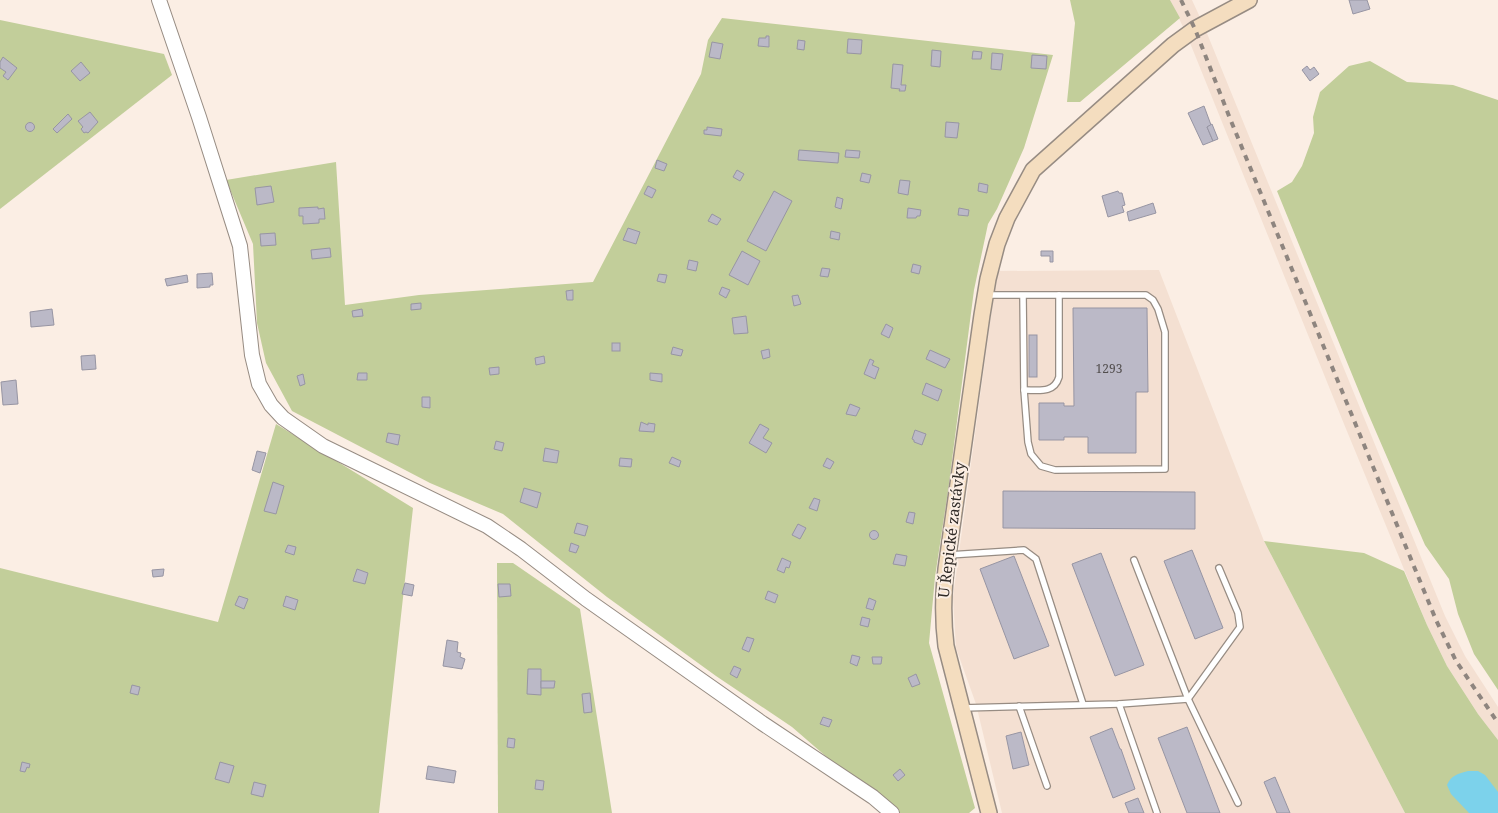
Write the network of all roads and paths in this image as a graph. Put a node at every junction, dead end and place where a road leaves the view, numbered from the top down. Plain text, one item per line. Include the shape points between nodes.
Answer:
1 (159, 0) edge
2 (1248, 0) edge
3 (986, 295) junction
4 (1023, 295) junction
5 (1059, 295) junction
6 (1024, 390) junction
7 (948, 555) junction
8 (1134, 560) dead end
9 (1219, 568) dead end
10 (1188, 699) junction
11 (1083, 704) junction
12 (1119, 704) junction
13 (1019, 706) junction
14 (961, 708) junction
15 (1047, 786) dead end
16 (1238, 803) dead end
17 (892, 813) edge
18 (989, 813) edge
19 (1157, 813) edge

1 - 17 street via 240,246 252,355 259,384 271,405 283,418 323,446 494,531
2 - 3 main road, U Řepické zastávky via 1195,29 1166,51 1033,170 997,244
3 - 4 lane
3 - 7 main road, U Řepické zastávky
4 - 5 lane
4 - 6 lane
5 - 6 lane via 1057,384 1050,390
5 - 6 lane via 1146,295 1153,300 1165,332 1165,469 1055,470 1041,466 1031,454
7 - 11 lane via 1024,550 1036,559
7 - 14 main road, U Řepické zastávky via 942,620
8 - 10 lane
9 - 10 lane via 1238,613 1240,627
10 - 12 lane
10 - 16 lane
11 - 12 lane
11 - 13 lane
12 - 19 lane
13 - 14 lane
13 - 15 lane
14 - 18 main road, U Řepické zastávky

